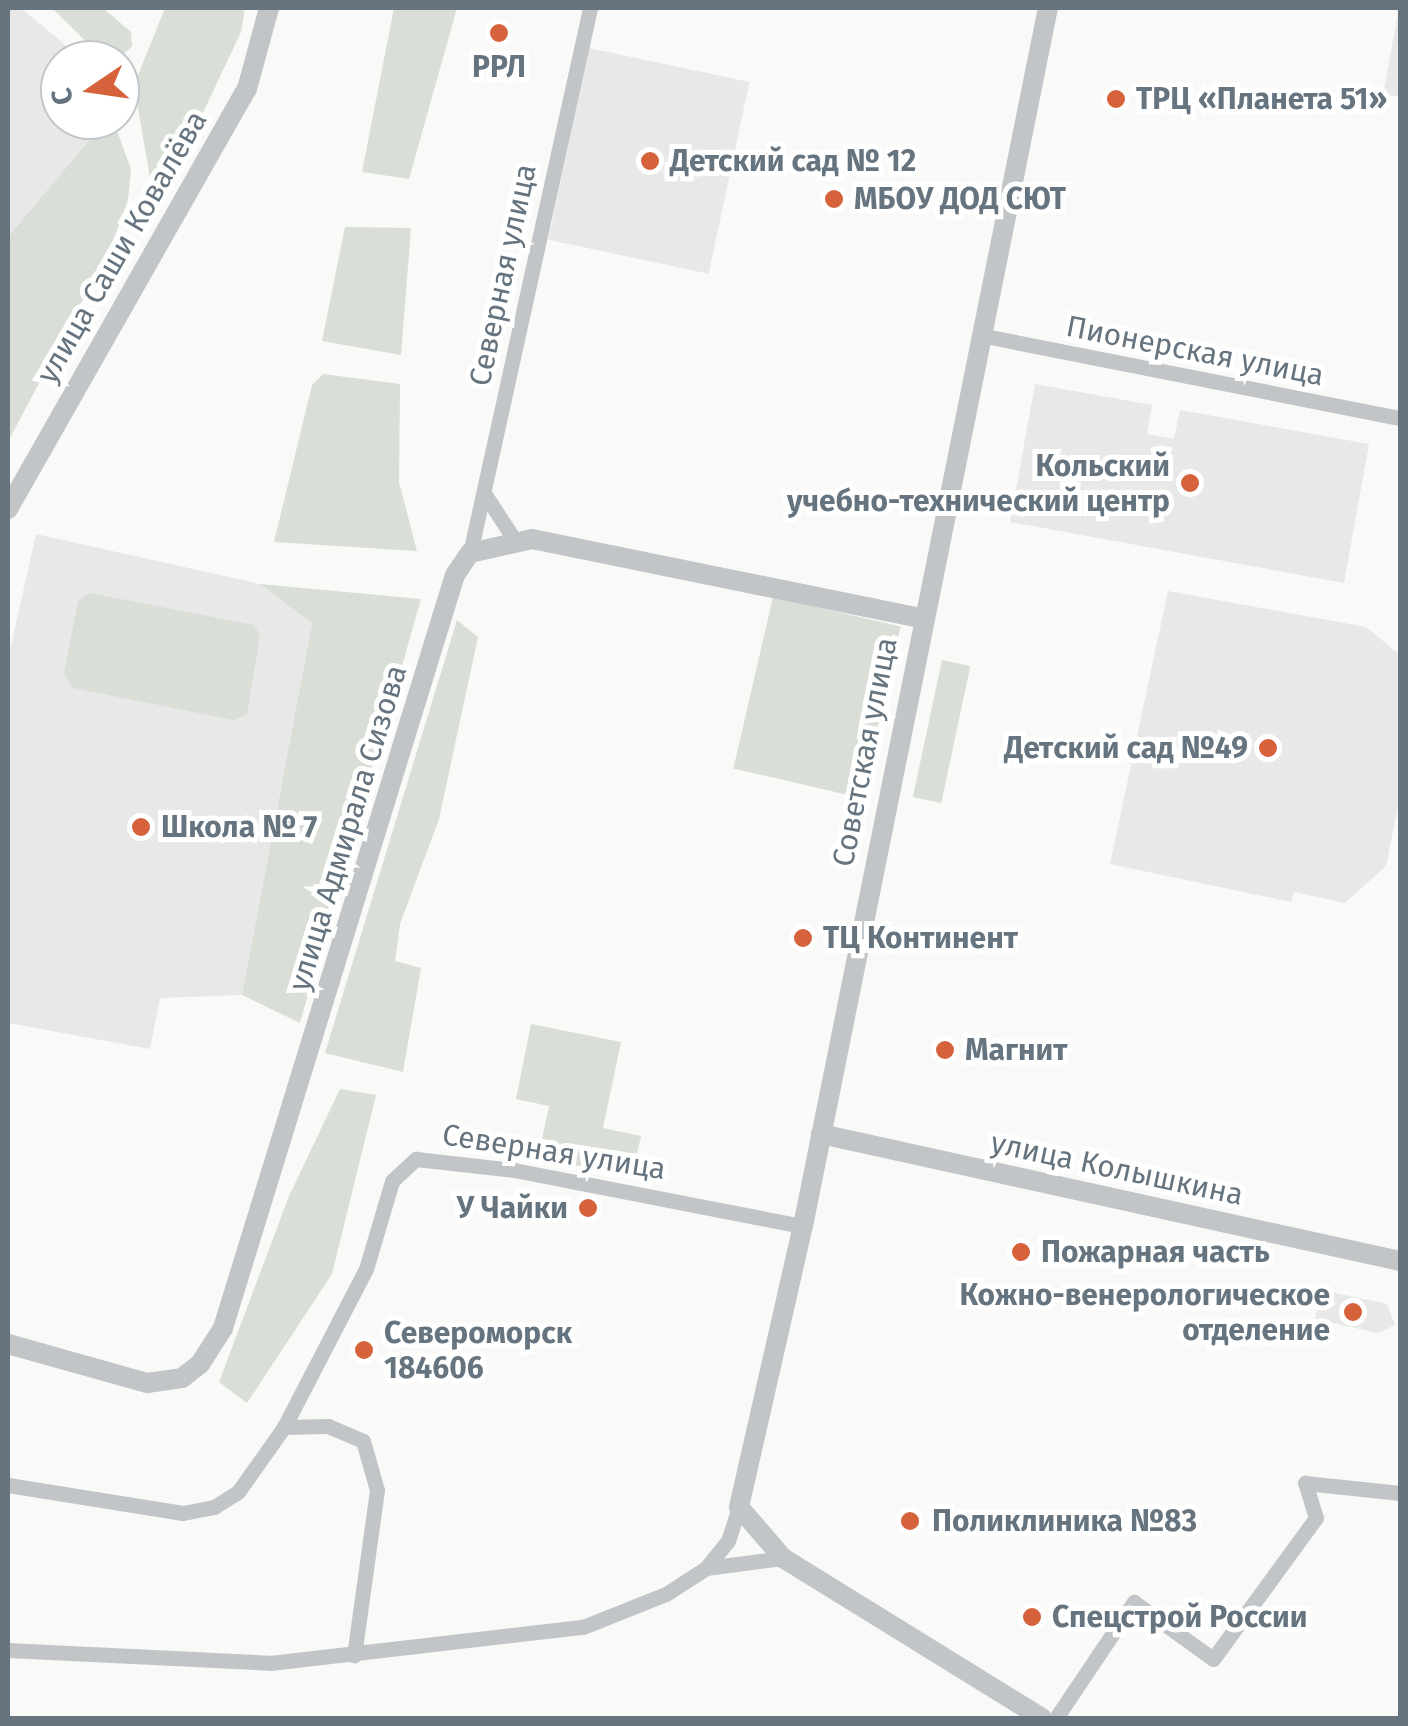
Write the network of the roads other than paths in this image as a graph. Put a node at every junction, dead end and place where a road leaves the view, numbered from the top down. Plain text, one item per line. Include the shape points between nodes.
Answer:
1 (269, 8) edge
2 (590, 8) edge
3 (1048, 8) edge
4 (980, 335) junction
5 (1400, 418) edge
6 (484, 493) junction
7 (8, 509) edge
8 (514, 539) junction
9 (470, 553) junction
10 (922, 618) junction
11 (821, 1134) junction
12 (803, 1226) junction
13 (1400, 1261) edge
14 (8, 1344) edge
15 (284, 1428) junction
16 (8, 1485) edge
17 (1400, 1493) edge
18 (739, 1507) junction
19 (783, 1558) junction
20 (706, 1568) junction
21 (8, 1650) edge
22 (354, 1654) junction
23 (1042, 1718) edge
24 (1056, 1718) edge

1 - 7 street, улица Саши Ковалёва via 246,89
2 - 6 street, Северная улица
3 - 4 street, Советская улица
4 - 5 street, Пионерская улица
4 - 10 street, Советская улица
6 - 8 street
6 - 9 street, Северная улица
8 - 9 street
8 - 10 street
9 - 14 street, улица Адмирала Сизова via 455,576 223,1328 200,1364 182,1378 147,1383
10 - 11 street, Советская улица
11 - 12 street, Советская улица
11 - 13 street, улица Колышкина
12 - 15 street, Северная улица via 514,1170 416,1159 392,1181 366,1269
12 - 18 street, Советская улица
15 - 16 street via 238,1492 214,1508 155,1512
15 - 22 street via 328,1426 363,1441 370,1456 377,1490 374,1534
17 - 24 street via 1306,1483 1316,1518 1213,1658 1134,1602
18 - 19 street
18 - 20 street via 728,1541
19 - 20 street
19 - 23 street
20 - 22 street via 666,1594 583,1627
21 - 22 street via 270,1663

